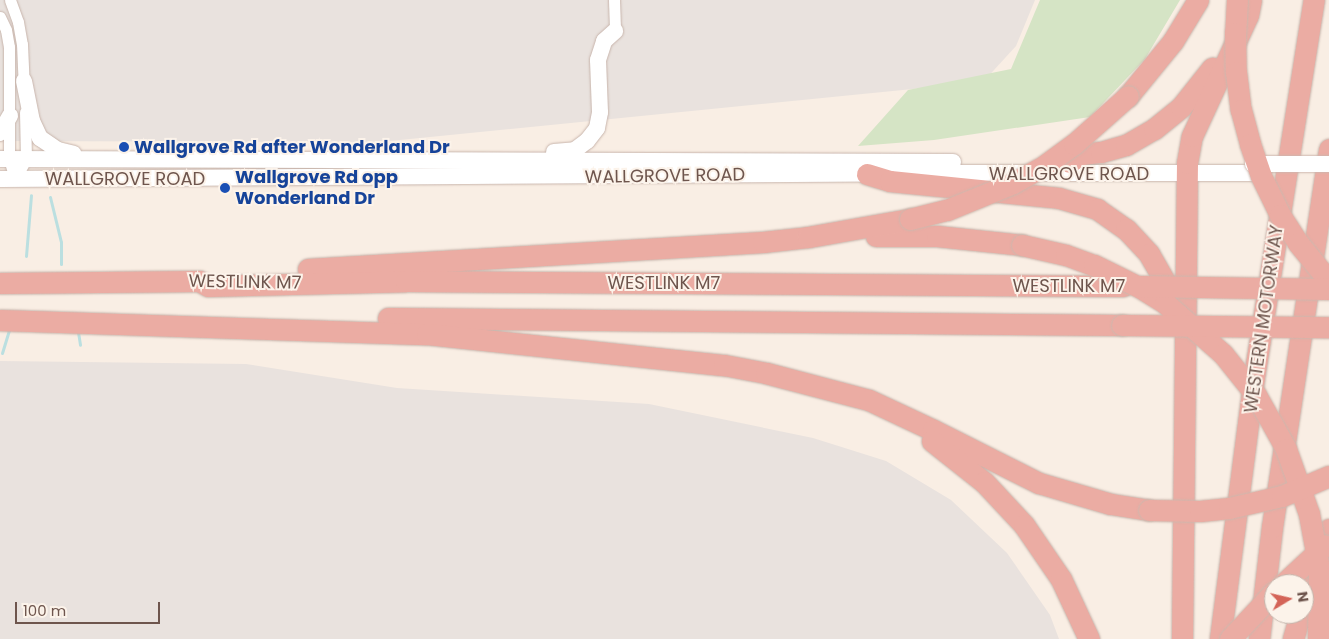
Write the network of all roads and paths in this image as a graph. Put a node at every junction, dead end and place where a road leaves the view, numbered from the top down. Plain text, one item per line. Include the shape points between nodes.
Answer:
1 (10, 0) edge
2 (614, 0) edge
3 (1198, 0) edge
4 (1314, 0) edge
5 (1246, 2) edge
6 (0, 17) edge
7 (614, 31) joint
8 (24, 81) junction
9 (10, 116) junction
10 (0, 132) edge
11 (1329, 149) edge
12 (5, 159) edge
13 (26, 159) junction
14 (96, 159) junction
15 (427, 159) junction
16 (467, 160) junction
17 (1070, 162) junction
18 (1329, 164) edge
19 (1253, 168) junction
20 (1187, 169) junction
21 (867, 174) junction
22 (1329, 174) edge
23 (426, 177) junction
24 (8, 179) edge
25 (808, 237) junction
26 (199, 281) junction
27 (1329, 281) edge
28 (0, 283) edge
29 (1329, 289) edge
30 (0, 311) edge
31 (0, 320) edge
32 (1329, 327) edge
33 (1185, 338) junction
34 (851, 397) junction
35 (1329, 476) edge
36 (1329, 529) edge
37 (1329, 540) edge
38 (1293, 574) edge
39 (1314, 574) edge
40 (1264, 603) edge
41 (1297, 624) edge
42 (1089, 639) edge
43 (1182, 639) edge
44 (1220, 639) edge
45 (1230, 639) edge
46 (1260, 639) edge
47 (1293, 639) edge
48 (1318, 639) edge

1 - 8 street via 18,22
2 - 7 street
3 - 25 highway, bridge via 1173,41 1128,96 1089,133 1045,165 980,198 910,219
4 - 44 highway, WESTERN MOTORWAY via 1254,377
5 - 17 highway via 1202,82 1170,117 1126,145 1081,154
5 - 20 highway via 1248,16 1192,136
5 - 27 highway, bridge via 1235,33 1236,72 1250,144 1280,215
6 - 9 street via 9,47
7 - 16 main road via 600,50 599,120 587,141 575,150
8 - 13 street
8 - 14 main road via 32,121 40,138 58,150
9 - 10 main road
9 - 12 street
11 - 46 highway via 1274,517
12 - 13 main road, WALLGROVE ROAD
12 - 24 street
13 - 14 main road, WALLGROVE ROAD
13 - 24 street
14 - 15 main road, WALLGROVE ROAD
15 - 16 main road, WALLGROVE ROAD
15 - 23 main road
16 - 17 main road, WALLGROVE ROAD
17 - 20 main road, WALLGROVE ROAD
18 - 19 main road, WALLGROVE ROAD, bridge
19 - 20 main road, WALLGROVE ROAD
19 - 22 main road, WALLGROVE ROAD
20 - 21 main road, WALLGROVE ROAD
20 - 33 highway
21 - 23 main road, WALLGROVE ROAD
21 - 33 highway via 890,181 1059,198 1098,209 1126,229 1156,263
23 - 24 main road, WALLGROVE ROAD
25 - 26 highway via 208,276
25 - 48 highway, bridge via 937,236 1022,245 1094,265 1157,298 1205,336 1238,370 1286,448 1309,514 1319,568
26 - 28 highway, WESTLINK M7
26 - 29 highway, WESTLINK M7, bridge via 208,286 406,281
30 - 32 highway, WESTLINK M7, bridge via 688,322
31 - 34 highway via 409,333 682,360 766,373
33 - 43 highway
34 - 35 highway, bridge via 868,400 1040,483 1095,500 1149,510 1229,508 1282,496
34 - 42 highway via 938,445 997,495 1024,524 1051,562
36 - 39 highway
37 - 38 highway, bridge
40 - 45 highway, bridge
41 - 47 highway

